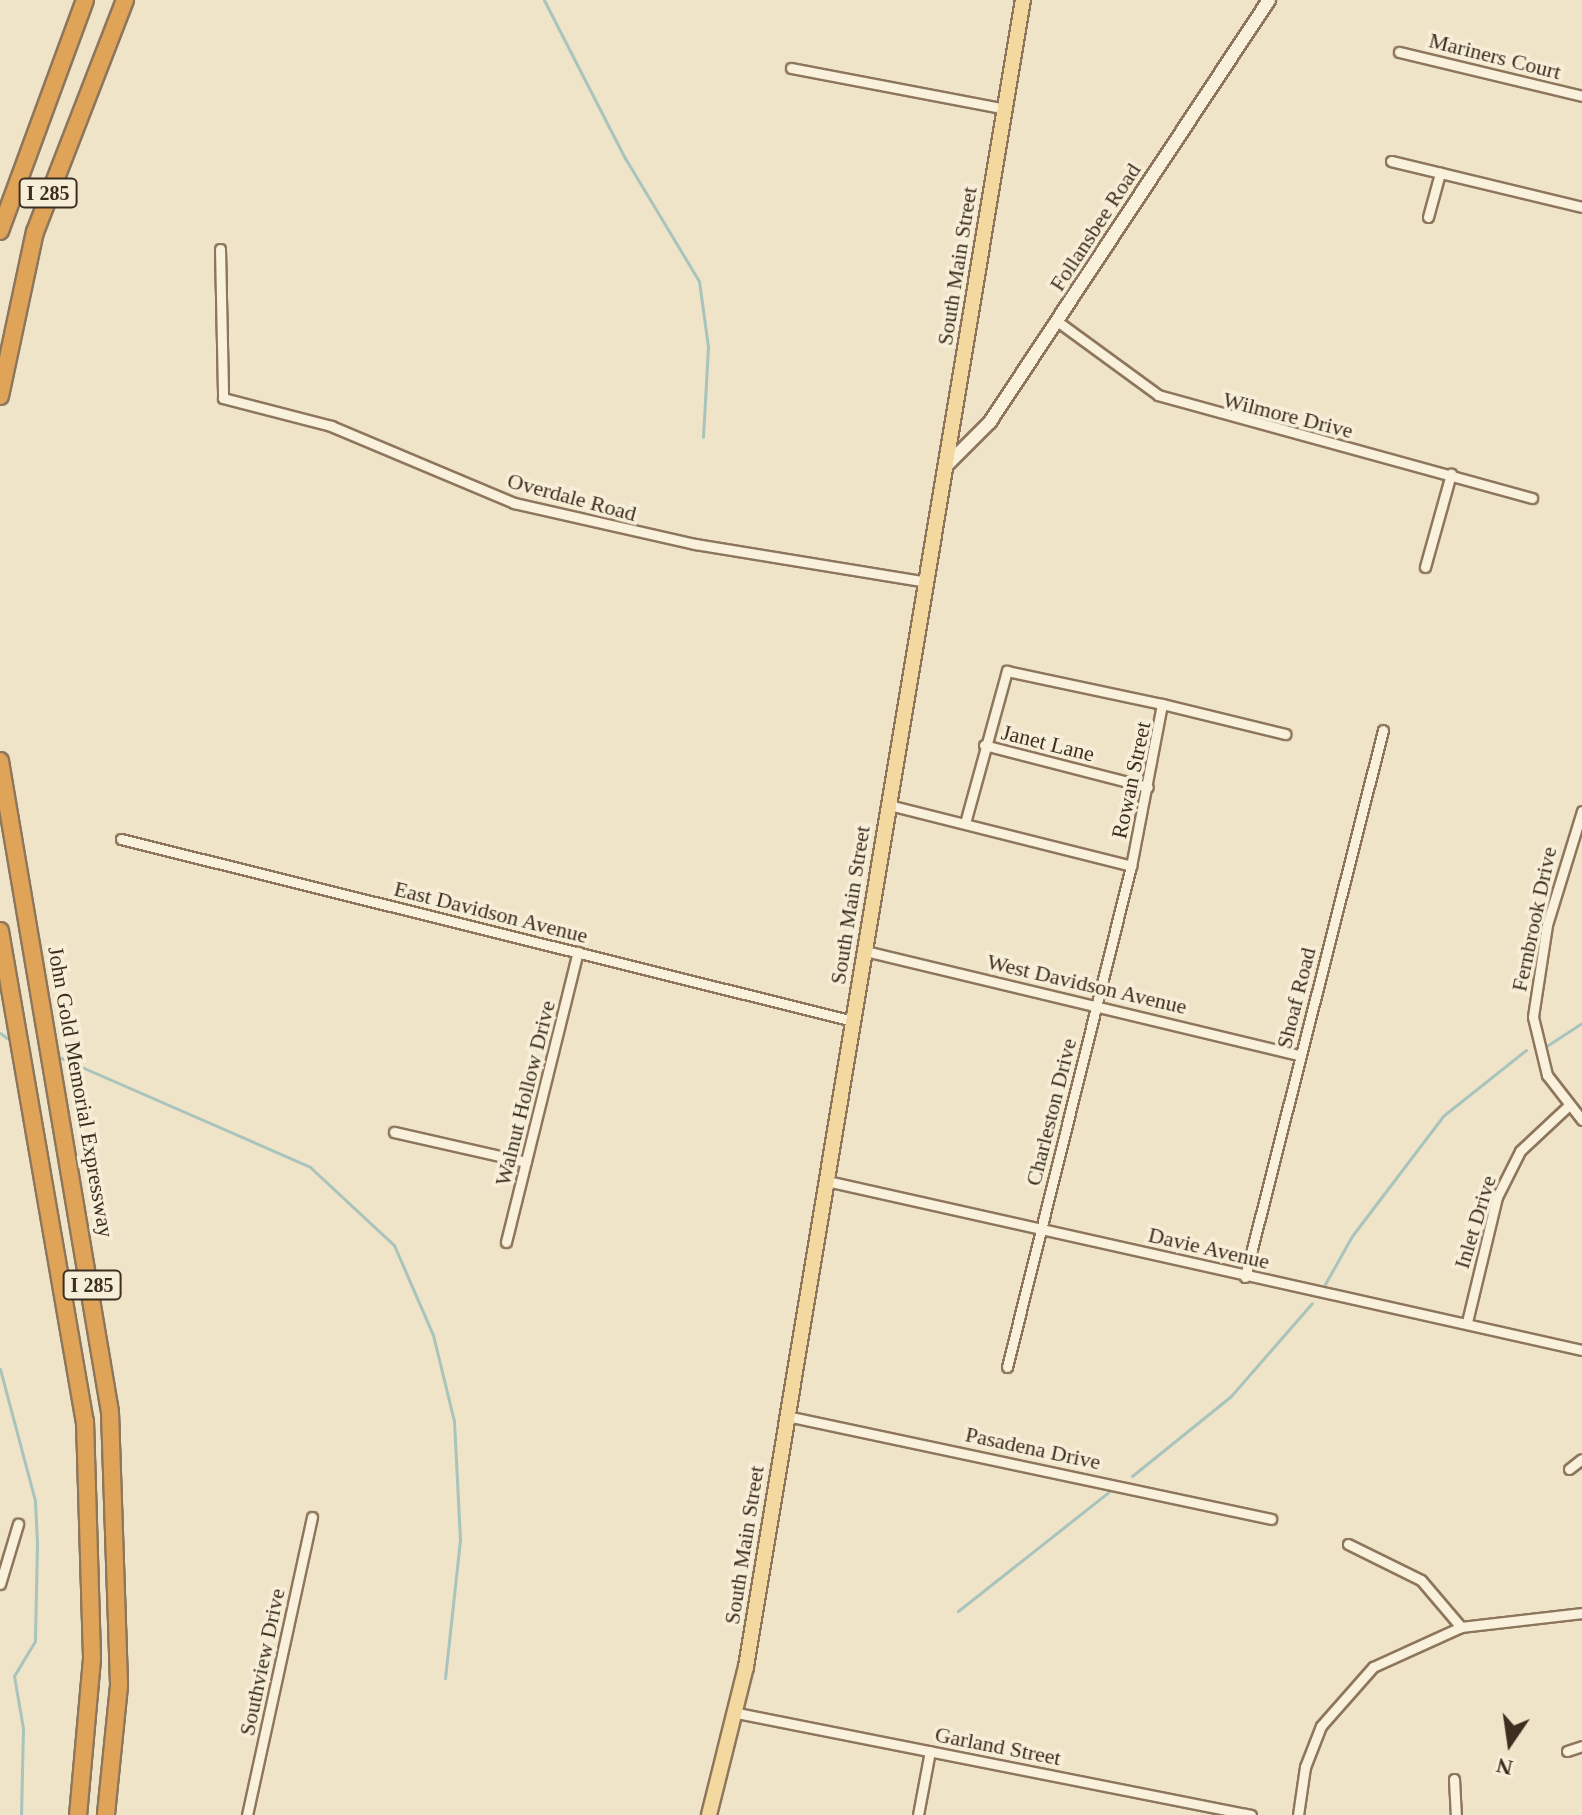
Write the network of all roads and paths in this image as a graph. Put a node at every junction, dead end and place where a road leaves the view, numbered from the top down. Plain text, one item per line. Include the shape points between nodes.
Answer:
1 (85, 0) edge
2 (125, 0) edge
3 (1023, 0) edge
4 (1269, 0) edge
5 (1399, 52) dead end
6 (791, 68) dead end
7 (1582, 96) edge
8 (1005, 109) junction
9 (1391, 161) dead end
10 (1440, 173) junction
11 (1582, 207) edge
12 (1428, 217) dead end
13 (0, 231) edge
14 (220, 249) dead end
15 (1057, 321) junction
16 (0, 396) edge
17 (945, 467) junction
18 (1451, 474) junction
19 (1532, 498) dead end
20 (1425, 567) dead end
21 (926, 582) junction
22 (1162, 704) junction
23 (1383, 730) dead end
24 (1285, 734) dead end
25 (984, 745) junction
26 (0, 761) edge
27 (1148, 787) junction
28 (889, 805) junction
29 (1582, 811) edge
30 (965, 823) junction
31 (121, 839) dead end
32 (1131, 866) junction
33 (0, 931) edge
34 (865, 951) junction
35 (578, 952) junction
36 (1096, 1004) junction
37 (853, 1021) junction
38 (1299, 1055) junction
39 (1567, 1107) junction
40 (1582, 1120) edge
41 (394, 1132) dead end
42 (526, 1162) junction
43 (827, 1181) junction
44 (1041, 1226) junction
45 (506, 1242) dead end
46 (1245, 1277) junction
47 (1467, 1322) junction
48 (1582, 1350) edge
49 (1007, 1367) dead end
50 (787, 1416) junction
51 (1582, 1459) edge
52 (1569, 1469) dead end
53 (312, 1517) dead end
54 (1271, 1519) dead end
55 (18, 1524) dead end
56 (1348, 1544) dead end
57 (0, 1584) edge
58 (1582, 1613) edge
59 (1461, 1627) junction
60 (737, 1713) junction
61 (1582, 1746) edge
62 (930, 1751) junction
63 (1567, 1751) dead end
64 (1454, 1779) dead end
65 (78, 1815) edge
66 (106, 1815) edge
67 (247, 1815) edge
68 (709, 1815) edge
69 (918, 1815) edge
70 (1251, 1815) edge
71 (1298, 1815) edge
72 (1456, 1815) edge

1 - 13 highway, I 285
2 - 16 highway, I 285 via 35,232
3 - 8 main road, South Main Street
4 - 15 street, Follansbee Road
5 - 7 street, Mariners Court
6 - 8 street
8 - 17 main road, South Main Street
9 - 10 street
10 - 11 street
10 - 12 street
14 - 21 street, Overdale Road via 223,398 331,426 529,507 695,544
15 - 17 street, Follansbee Road via 977,441
15 - 18 street, Wilmore Drive via 1158,395
17 - 21 main road, South Main Street
18 - 19 street, Wilmore Drive
18 - 20 street
21 - 28 main road, South Main Street
22 - 24 street
22 - 25 street, Rowan Street via 1015,669 1001,678
22 - 27 street, Rowan Street
23 - 38 street, Shoaf Road
25 - 27 street, Janet Lane
25 - 30 street, Rowan Street
26 - 66 highway, John Gold Memorial Expressway / I 285 via 110,1412 119,1686
27 - 32 street, Rowan Street
28 - 30 street, Rowan Street
28 - 34 main road, South Main Street
29 - 39 street, Fernbrook Drive via 1547,925 1533,1017 1540,1059
30 - 32 street, Rowan Street
31 - 35 street, East Davidson Avenue
32 - 36 street, Charleston Drive
33 - 65 highway, I 285 via 85,1421 92,1659
34 - 36 street, West Davidson Avenue
34 - 37 main road, South Main Street
35 - 37 street, East Davidson Avenue
35 - 42 street, Walnut Hollow Drive
36 - 38 street, West Davidson Avenue
36 - 44 street, Charleston Drive
37 - 43 main road, South Main Street
38 - 46 street, Shoaf Road
39 - 40 street, Fernbrook Drive
39 - 47 street, Inlet Drive via 1520,1151 1497,1197
41 - 42 street
42 - 45 street, Walnut Hollow Drive
43 - 44 street, Davie Avenue
43 - 50 main road, South Main Street
44 - 46 street, Davie Avenue
44 - 49 street, Charleston Drive
46 - 47 street, Davie Avenue
47 - 48 street, Davie Avenue
50 - 54 street, Pasadena Drive
50 - 60 main road, South Main Street
51 - 52 street
53 - 67 street, Southview Drive
55 - 57 street
56 - 59 street via 1421,1580
58 - 59 street
59 - 71 street via 1392,1655 1347,1690 1312,1746
60 - 62 street, Garland Street
60 - 68 main road, South Main Street
61 - 63 street
62 - 69 street
62 - 70 street, Garland Street
64 - 72 street

